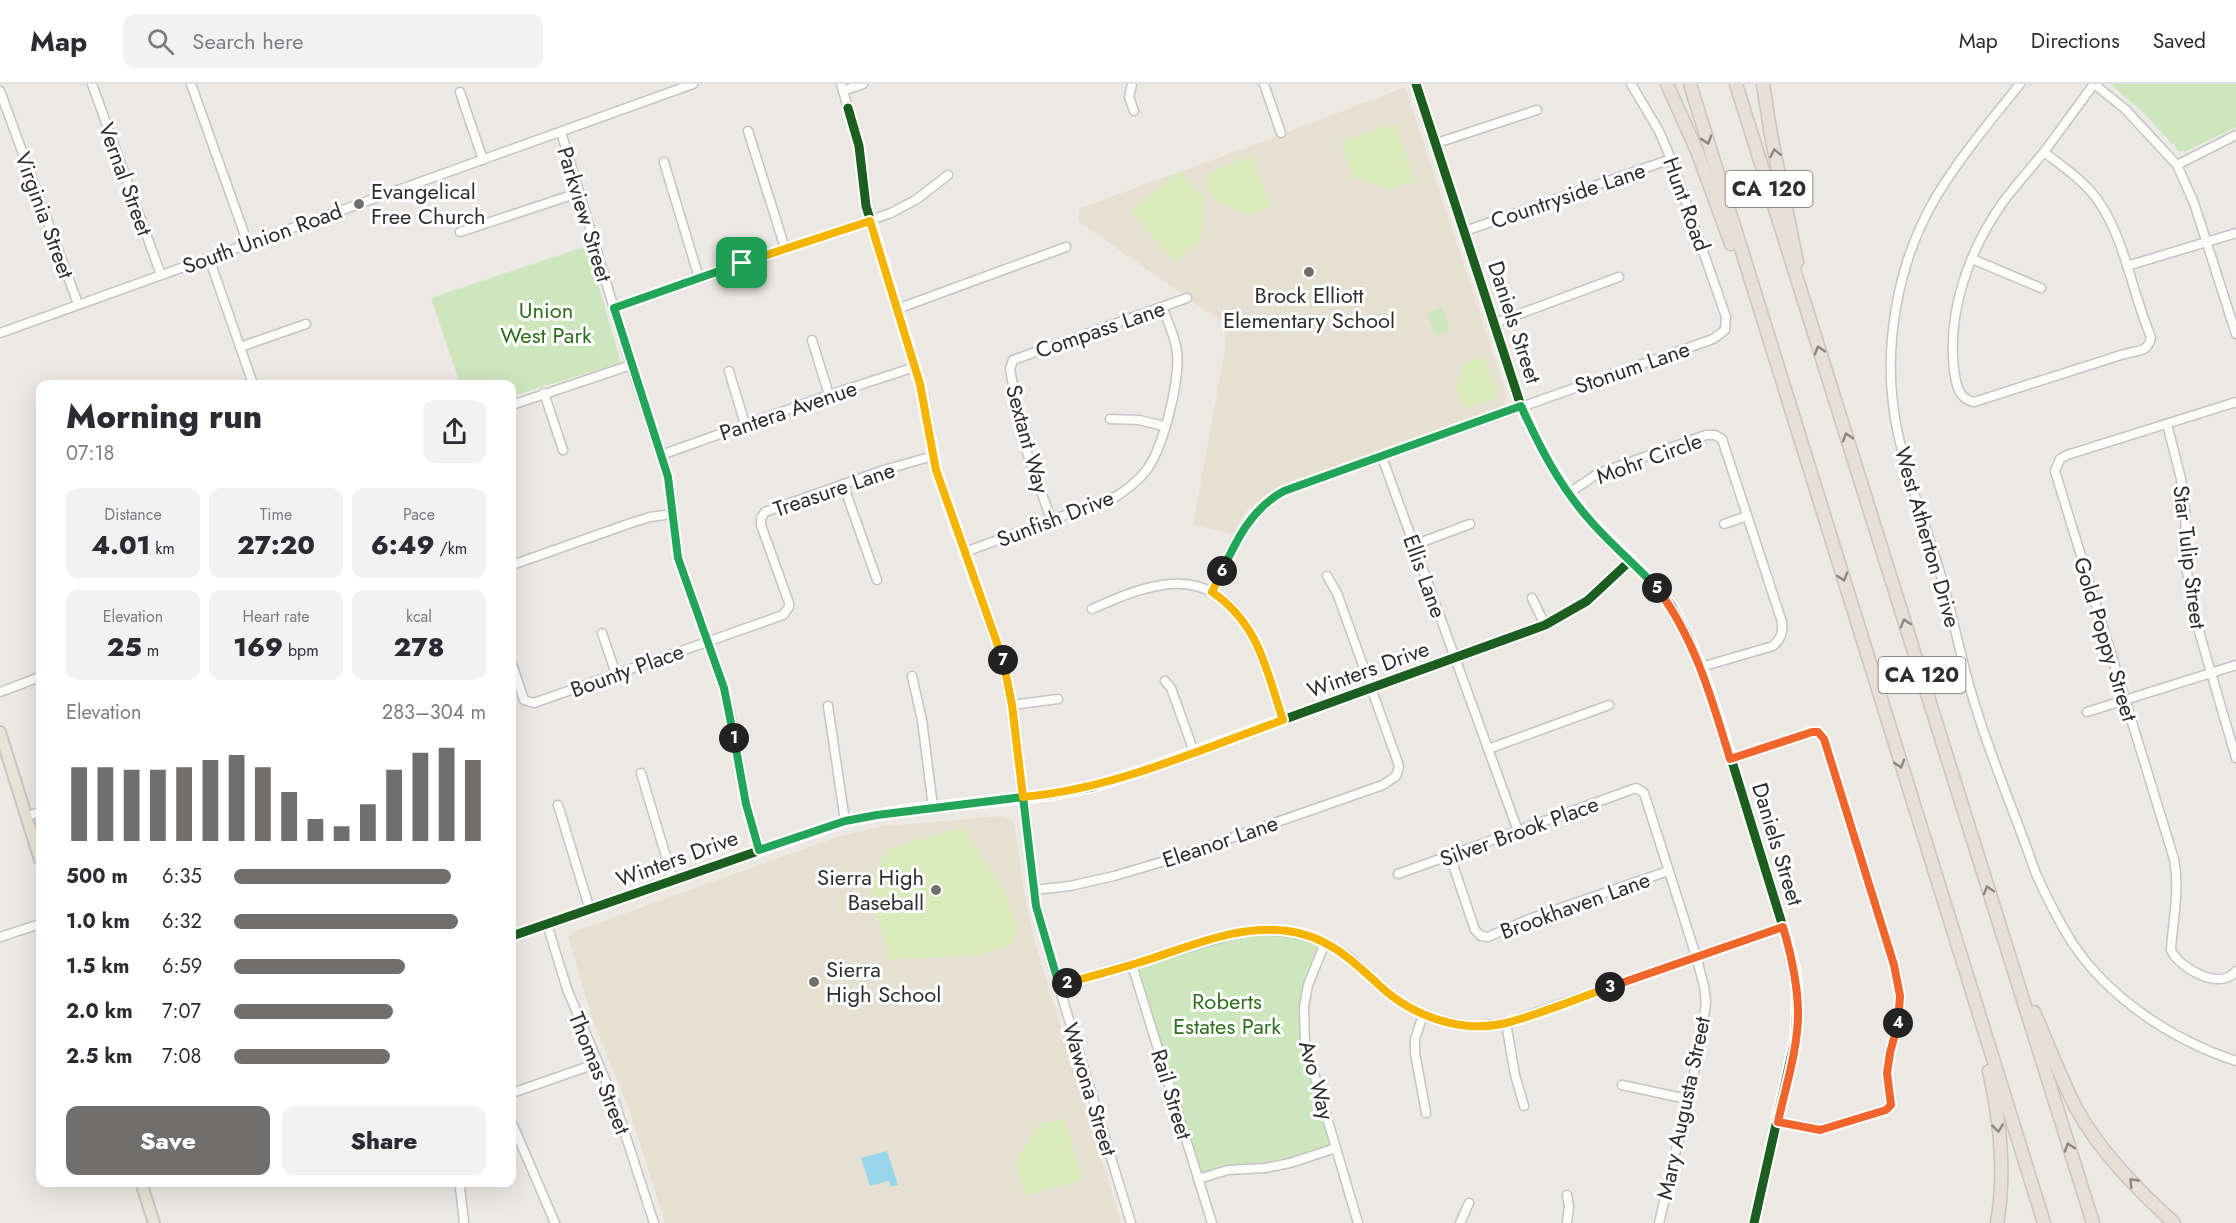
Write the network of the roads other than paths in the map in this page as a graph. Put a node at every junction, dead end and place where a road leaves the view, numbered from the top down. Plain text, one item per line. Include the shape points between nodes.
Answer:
1 (92, 84) edge
2 (191, 84) edge
3 (693, 84) edge
4 (863, 84) edge
5 (1132, 84) edge
6 (1264, 84) edge
7 (1416, 84) edge
8 (1631, 84) edge
9 (1667, 84) edge
10 (1690, 84) edge
11 (1736, 84) edge
12 (1763, 84) edge
13 (2020, 84) edge
14 (2094, 84) edge
15 (842, 88) edge
16 (0, 91) edge
17 (460, 92) dead end
18 (1537, 110) dead end
19 (1134, 111) dead end
20 (748, 131) dead end
21 (561, 132) junction
22 (1281, 133) dead end
23 (2236, 135) edge
24 (1437, 143) junction
25 (2044, 152) junction
26 (1671, 159) junction
27 (483, 160) junction
28 (664, 162) dead end
29 (2177, 165) junction
30 (948, 175) dead end
31 (578, 193) junction
32 (870, 221) junction
33 (1465, 231) junction
34 (460, 232) dead end
35 (2236, 233) edge
36 (2207, 242) junction
37 (248, 244) junction
38 (1066, 247) dead end
39 (785, 248) junction
40 (209, 258) junction
41 (1972, 259) junction
42 (2127, 266) junction
43 (161, 275) junction
44 (1619, 277) dead end
45 (699, 278) junction
46 (2041, 288) dead end
47 (1801, 293) junction
48 (1187, 298) dead end
49 (78, 304) junction
50 (1162, 307) junction
51 (614, 308) junction
52 (897, 309) junction
53 (2234, 319) edge
54 (1495, 323) junction
55 (306, 324) dead end
56 (1725, 330) joint
57 (0, 333) edge
58 (2236, 334) edge
59 (812, 340) dead end
60 (240, 347) junction
61 (1013, 360) joint
62 (631, 365) junction
63 (915, 368) junction
64 (729, 371) dead end
65 (252, 380) edge
66 (544, 393) junction
67 (829, 395) junction
68 (2236, 402) edge
69 (516, 404) edge
70 (1521, 406) junction
71 (1110, 419) dead end
72 (745, 424) junction
73 (2167, 424) junction
74 (1164, 426) junction
75 (562, 450) dead end
76 (661, 455) junction
77 (933, 456) junction
78 (1382, 457) junction
79 (843, 484) junction
80 (1569, 493) junction
81 (672, 514) junction
82 (1747, 516) junction
83 (1051, 519) junction
84 (1825, 522) junction
85 (1470, 524) dead end
86 (1724, 524) dead end
87 (1414, 545) junction
88 (965, 552) junction
89 (1631, 560) junction
90 (516, 564) edge
91 (1327, 576) dead end
92 (877, 580) dead end
93 (1212, 592) junction
94 (1532, 598) dead end
95 (1092, 609) dead end
96 (778, 617) joint
97 (1545, 625) junction
98 (602, 633) dead end
99 (707, 642) junction
100 (1454, 658) junction
101 (2236, 665) edge
102 (1701, 667) junction
103 (616, 674) junction
104 (2210, 674) junction
105 (912, 676) dead end
106 (36, 678) edge
107 (516, 679) edge
108 (1165, 681) dead end
109 (1372, 689) junction
110 (0, 692) edge
111 (1058, 699) dead end
112 (2125, 700) junction
113 (1012, 705) junction
114 (1609, 705) dead end
115 (828, 706) dead end
116 (2087, 712) dead end
117 (1283, 720) junction
118 (0, 732) edge
119 (1488, 749) junction
120 (1194, 752) junction
121 (2236, 758) edge
122 (1730, 759) junction
123 (641, 773) dead end
124 (1640, 789) joint
125 (1023, 797) junction
126 (558, 805) dead end
127 (933, 807) junction
128 (36, 813) edge
129 (27, 816) junction
130 (845, 821) junction
131 (1518, 831) junction
132 (36, 846) edge
133 (759, 850) junction
134 (1449, 856) junction
135 (1668, 871) junction
136 (1398, 874) dead end
137 (673, 880) junction
138 (1034, 890) junction
139 (590, 910) junction
140 (547, 924) junction
141 (36, 925) edge
142 (1783, 927) junction
143 (516, 935) edge
144 (0, 937) edge
145 (1325, 943) junction
146 (2006, 946) junction
147 (1696, 956) junction
148 (1132, 965) junction
149 (1963, 968) junction
150 (2236, 971) edge
151 (1059, 985) junction
152 (1423, 1015) junction
153 (1506, 1023) junction
154 (2236, 1061) edge
155 (598, 1063) junction
156 (1622, 1085) dead end
157 (516, 1092) edge
158 (1687, 1099) junction
159 (1524, 1106) dead end
160 (1426, 1113) dead end
161 (1778, 1122) junction
162 (516, 1132) edge
163 (1336, 1148) junction
164 (1198, 1179) junction
165 (143, 1187) edge
166 (460, 1187) edge
167 (1567, 1195) dead end
168 (1469, 1203) dead end
169 (1357, 1220) edge
170 (154, 1223) edge
171 (464, 1223) edge
172 (555, 1223) edge
173 (654, 1223) edge
174 (1131, 1223) edge
175 (1212, 1223) edge
176 (1460, 1223) edge
177 (1567, 1223) edge
178 (1659, 1223) edge
179 (1754, 1223) edge
180 (1997, 1223) edge
181 (2044, 1223) edge
182 (2093, 1223) edge
183 (2174, 1223) edge

1 - 43 street, Vernal Street
2 - 37 street
3 - 21 street, South Union Road
4 - 15 street
5 - 19 street via 1129,97
6 - 22 street
7 - 24 street, Daniels Street
8 - 26 street, Hunt Road
9 - 84 highway via 1711,186
10 -> 84 highway, CA 120
11 - 47 highway, CA 120
47 -> 12 highway
13 - 154 street, West Atherton Drive via 1936,197 1913,247 1897,303 1892,354 1900,441 1976,708 2049,901 2073,944 2113,989 2168,1030
14 - 25 street
14 - 29 street via 2125,109
15 - 32 street, Wawona Street via 859,146
16 - 49 street, Virginia Street
17 - 27 street
18 - 24 street
20 - 39 street
21 - 27 street, South Union Road
21 - 31 street, Parkview Street
23 - 29 street
24 - 33 street, Daniels Street
25 - 41 street via 2003,202
25 - 42 street via 2098,200
26 - 33 street, Countryside Lane
26 - 56 street, Hunt Road via 1726,317
27 - 37 street, South Union Road
28 - 45 street
29 - 36 street
30 - 32 street via 918,199
31 - 34 street
31 - 51 street, Parkview Street
32 - 39 street
32 - 52 street, Wawona Street
33 - 54 street, Daniels Street
35 - 36 street
36 - 42 street
36 - 53 street
37 - 40 street, South Union Road
38 - 52 street
39 - 45 street
40 - 43 street, South Union Road
40 - 60 street
41 - 42 street via 1958,305 1952,345 1960,395 1974,402 2149,346 2151,337
41 - 46 street
43 - 49 street, South Union Road
44 - 54 street
45 - 51 street
146 -> 47 highway, CA 120
48 - 50 street, Compass Lane
49 - 57 street, South Union Road
50 - 61 street, Compass Lane
50 - 74 street, Sunfish Drive via 1174,338 1177,364 1174,393
51 - 62 street, Parkview Street
52 - 63 street, Wawona Street
53 - 58 street
54 - 70 street, Daniels Street
55 - 60 street
56 - 70 street, Stonum Lane via 1713,339
59 - 67 street
60 - 65 street
61 - 83 street, Sextant Way via 1010,369 1024,444
62 - 66 street
62 - 76 street, Parkview Street
63 - 67 street, Pantera Avenue
63 - 77 street, Wawona Street via 924,396
64 - 72 street
66 - 69 street
66 - 75 street
67 - 72 street, Pantera Avenue
68 - 73 street
70 - 78 street, Stonum Lane
70 - 80 street, Daniels Street
71 - 74 street
72 - 76 street, Pantera Avenue
73 - 104 street, Star Tulip Street via 2181,479 2193,611
73 - 112 street, Gold Poppy Street via 2077,452 2057,463 2056,475
74 - 83 street, Sunfish Drive via 1148,468 1131,487 1100,503
76 - 81 street, Parkview Street
77 - 79 street, Treasure Lane
77 - 88 street, Wawona Street
78 - 87 street, Ellis Lane
78 - 93 street, Stonum Lane via 1270,499 1245,527
79 - 92 street
79 - 96 street, Treasure Lane via 765,512 761,518 789,603
80 - 82 street, Mohr Circle via 1597,474 1715,435 1725,444
80 - 89 street, Daniels Street via 1587,517
81 - 90 street via 631,523
81 - 99 street, Parkview Street via 678,558
82 - 86 street
82 - 102 street, Mohr Circle via 1783,633 1773,646
83 - 88 street, Sunfish Drive
84 -> 149 highway, CA 120
85 - 87 street
87 - 100 street, Ellis Lane
88 - 113 street, Wawona Street via 1002,657
89 - 97 street, Winters Drive via 1587,601
89 - 102 street, Daniels Street via 1671,605
91 - 109 street
93 - 95 street via 1194,586 1162,585
93 - 117 street via 1238,612 1249,628
94 - 97 street
96 - 99 street, Bounty Place
97 - 100 street, Winters Drive
98 - 103 street
99 - 103 street, Bounty Place
99 - 133 street, Parkview Street via 728,704 746,804
100 - 109 street, Winters Drive
100 - 119 street, Ellis Lane
101 - 104 street
102 - 122 street, Daniels Street
103 - 107 street, Bounty Place via 534,703 524,700
104 - 112 street
104 - 121 street, Star Tulip Street
105 - 127 street
106 - 110 street
108 - 120 street
109 - 117 street, Winters Drive
109 - 138 street, Eleanor Lane via 1397,760 1398,772 1391,781 1165,861 1085,883
111 - 113 street
112 - 116 street
112 - 150 street, Gold Poppy Street via 2177,875 2171,950 2211,980 2220,981
113 - 125 street, Wawona Street
114 - 119 street
115 - 130 street
117 - 120 street, Winters Drive
118 - 129 main road
119 - 131 street, Ellis Lane
120 - 125 street, Winters Drive via 1092,787
122 - 142 street, Daniels Street
122 - 161 street via 1812,732 1818,732 1824,739 1894,965 1900,996 1887,1073 1891,1105 1886,1110 1820,1130
123 - 137 street
124 - 131 street, Silver Brook Place
124 - 135 street, Mary Augusta Street via 1648,802
125 - 127 street, Winters Drive
125 - 138 street, Wawona Street
126 - 139 street
127 - 130 street, Winters Drive
128 - 129 street
129 - 132 main road
130 - 133 street, Winters Drive
131 - 134 street, Silver Brook Place
133 - 137 street, Winters Drive
134 - 135 street, Brookhaven Lane via 1475,930 1488,937
134 - 136 street, Silver Brook Place
135 - 147 street, Mary Augusta Street
137 - 139 street, Winters Drive
138 - 151 street, Wawona Street
139 - 140 street, Winters Drive
140 - 143 street, Winters Drive
140 - 155 street, Thomas Street via 567,989
141 - 144 street
142 - 147 street
142 - 161 street, Daniels Street via 1794,965 1798,1011
145 - 148 street via 1289,931 1263,929 1215,938
145 - 152 street
145 - 163 street, Avo Way via 1308,985 1303,1024 1307,1053
182 -> 146 highway, CA 120
183 -> 146 highway via 2090,1131 2056,1067
147 - 153 street
147 - 158 street, Mary Augusta Street via 1706,1002
148 - 151 street
148 - 164 street, Rail Street
149 -> 180 highway via 1996,1110 2001,1180
149 - 181 highway, CA 120
151 - 174 street, Wawona Street
152 - 153 street via 1472,1026
152 - 160 street via 1415,1053
153 - 159 street
155 - 157 street
155 - 173 street, Thomas Street via 615,1102
156 - 158 street
158 - 178 street, Mary Augusta Street
161 - 179 street, Daniels Street
162 - 172 street
163 - 164 street via 1290,1163 1228,1170
163 - 169 street, Avo Way
164 - 175 street, Rail Street
165 - 170 main road
166 - 171 street
167 - 177 street
168 - 176 street

